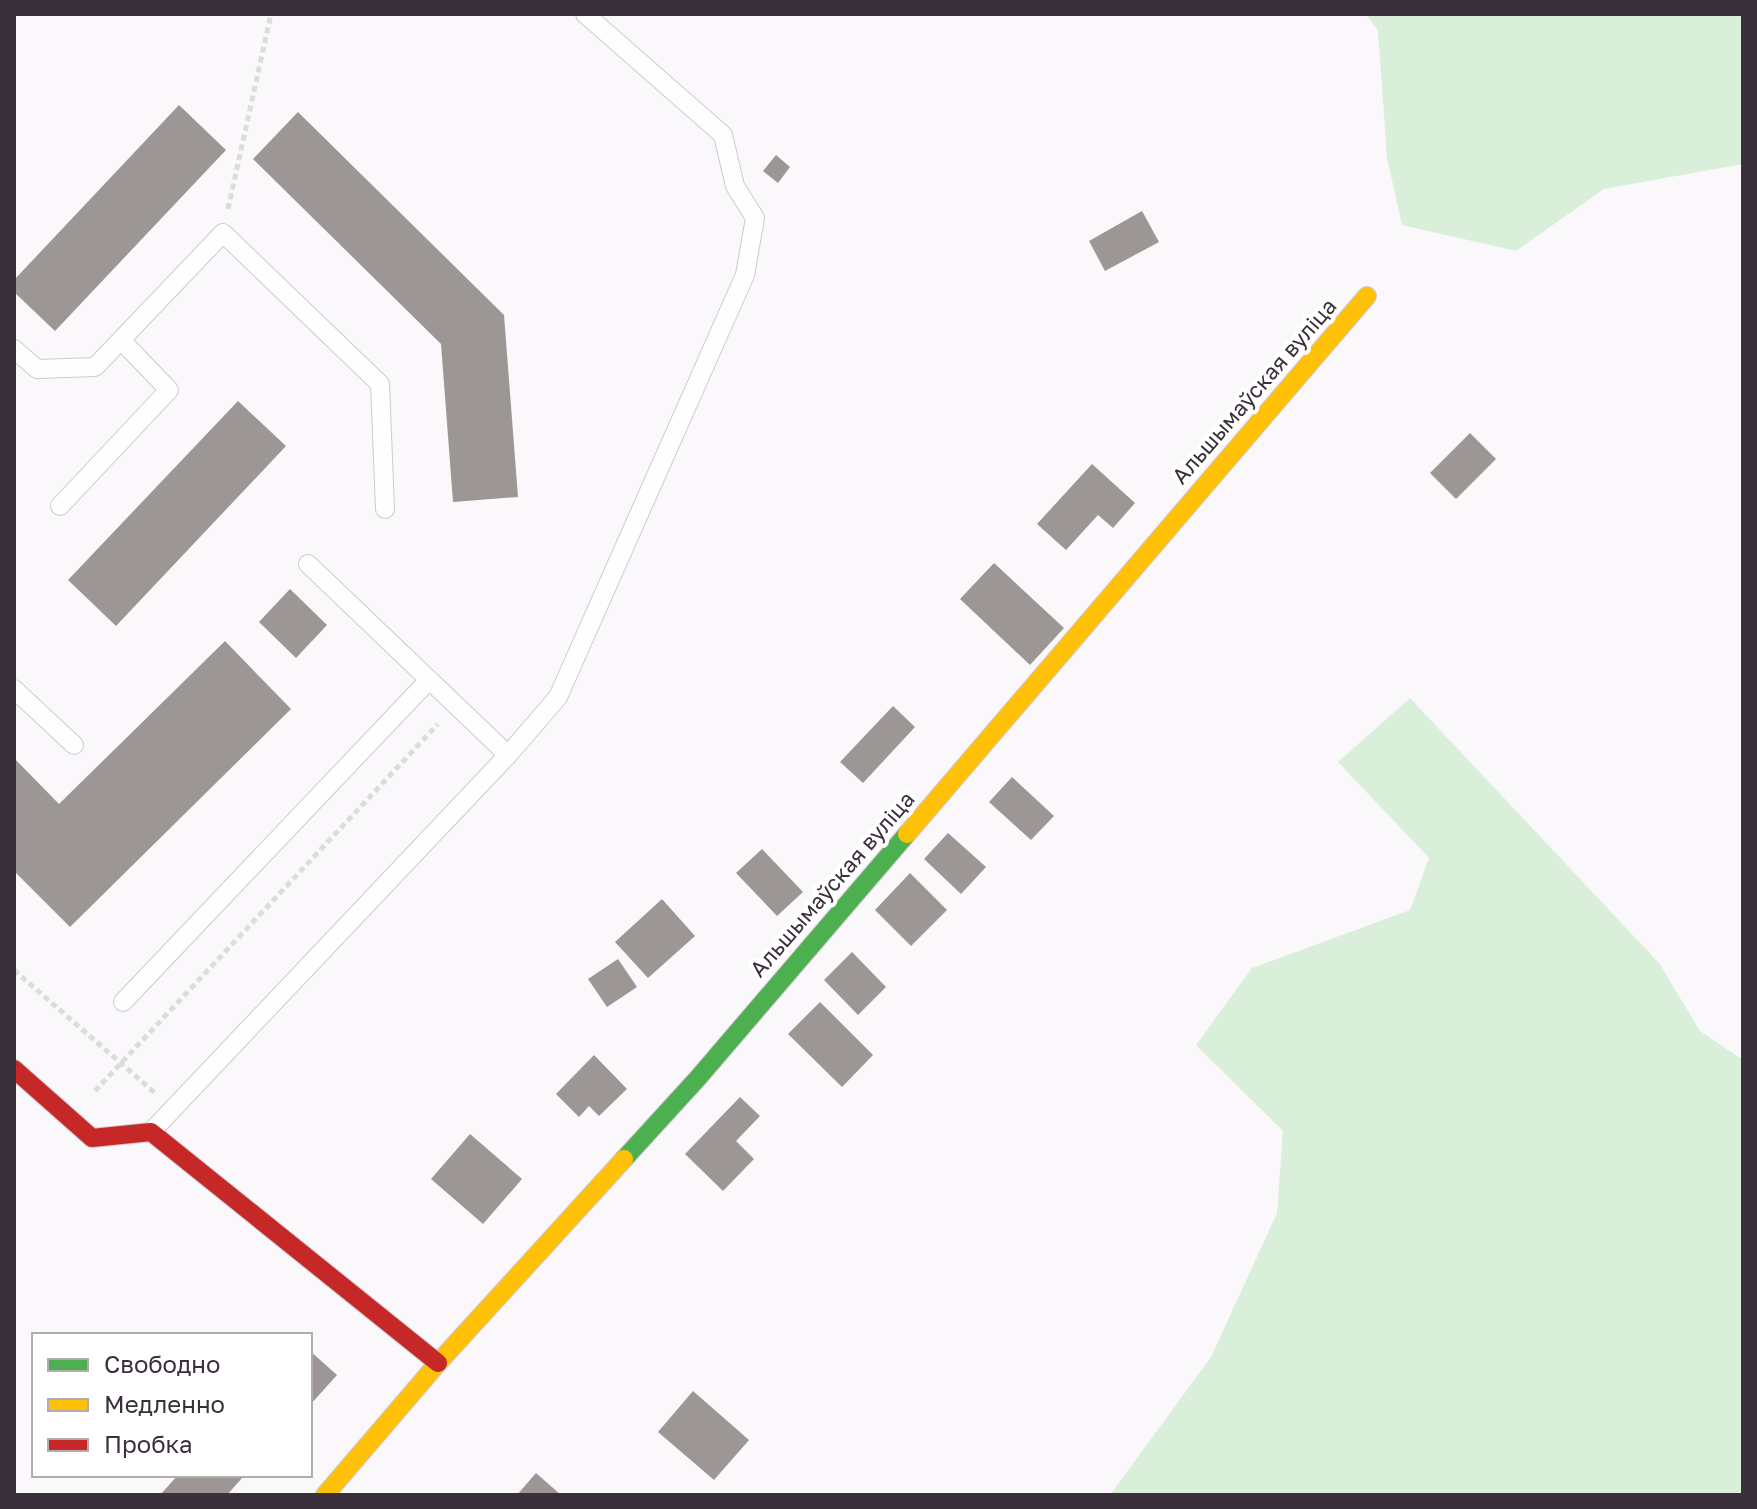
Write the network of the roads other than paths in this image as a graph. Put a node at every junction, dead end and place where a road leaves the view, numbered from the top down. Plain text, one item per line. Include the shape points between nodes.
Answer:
1 (585, 14) edge
2 (1367, 296) dead end
3 (121, 340) junction
4 (14, 349) edge
5 (60, 506) dead end
6 (385, 509) dead end
7 (308, 564) dead end
8 (429, 680) junction
9 (14, 689) edge
10 (74, 745) dead end
11 (508, 755) junction
12 (123, 1002) dead end
13 (14, 1069) edge
14 (151, 1132) junction
15 (438, 1363) junction
16 (325, 1495) edge

1 - 11 lane via 723,135 735,186 755,218 745,275 558,697
2 - 15 street, Альшымаўская вуліца via 698,1078
3 - 4 lane via 95,367 37,369
3 - 5 lane via 169,390
3 - 6 lane via 223,233 380,384
7 - 8 lane
8 - 11 lane
8 - 12 lane
9 - 10 lane
11 - 14 lane
13 - 14 street via 92,1138
14 - 15 street
15 - 16 street, Альшымаўская вуліца

